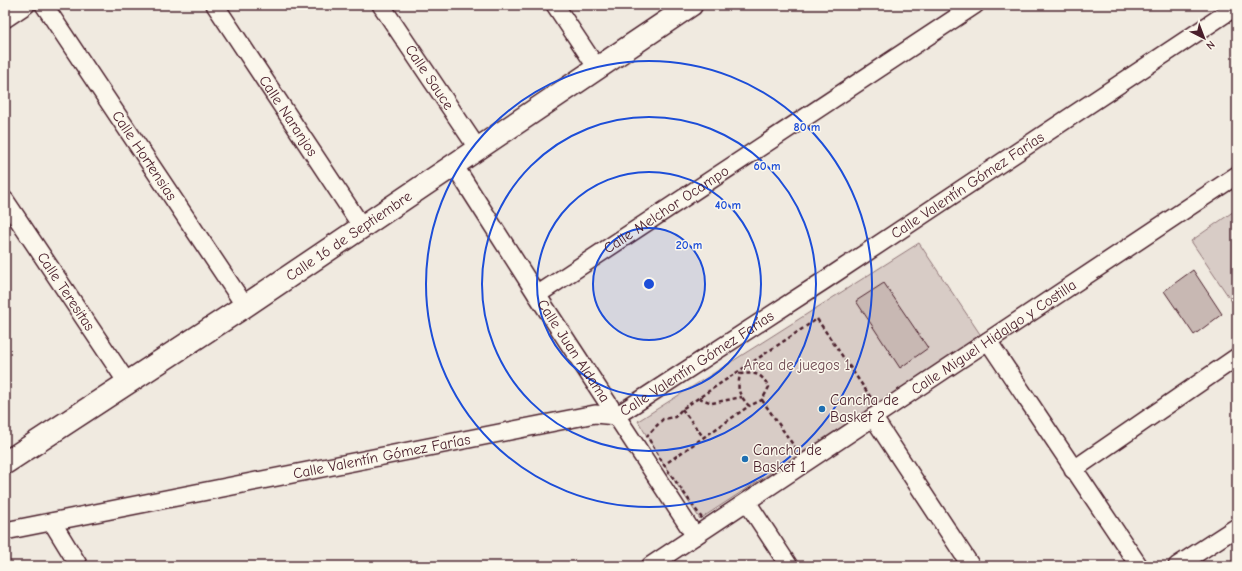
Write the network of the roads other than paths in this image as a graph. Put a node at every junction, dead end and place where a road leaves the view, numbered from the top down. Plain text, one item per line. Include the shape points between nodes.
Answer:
1 (26, 5) edge
2 (44, 5) edge
3 (215, 5) edge
4 (381, 5) edge
5 (555, 5) edge
6 (691, 5) edge
7 (975, 5) edge
8 (1237, 6) edge
9 (5, 19) edge
10 (597, 68) junction
11 (478, 149) junction
12 (454, 165) junction
13 (1237, 175) edge
14 (5, 200) edge
15 (362, 226) junction
16 (537, 296) junction
17 (245, 306) junction
18 (988, 341) junction
19 (1237, 357) edge
20 (128, 384) junction
21 (616, 416) junction
22 (873, 417) junction
23 (7, 457) edge
24 (1073, 470) junction
25 (746, 502) junction
26 (52, 522) junction
27 (1237, 527) edge
28 (5, 531) edge
29 (695, 536) junction
30 (79, 566) edge
31 (650, 566) edge
32 (789, 566) edge
33 (971, 566) edge
34 (1139, 566) edge
35 (1177, 566) edge

1 - 9 street
2 - 17 street, Calle Hortensias
3 - 15 street, Calle Naranjos
4 - 11 street, Calle Sauce
5 - 10 street
6 - 10 street, Calle 16 de Septiembre
7 - 16 street, Calle Melchor Ocampo
8 - 21 street, Calle Valentín Gómez Farías via 832,276
10 - 11 street, Calle 16 de Septiembre
11 - 12 street, Calle 16 de Septiembre
12 - 15 street, Calle 16 de Septiembre
12 - 16 street, Calle Juan Aldama
13 - 18 street, Calle Miguel Hidalgo y Costilla
14 - 20 street, Calle Teresitas
15 - 17 street, Calle 16 de Septiembre
16 - 21 street, Calle Juan Aldama
17 - 20 street, Calle 16 de Septiembre
18 - 22 street, Calle Miguel Hidalgo y Costilla
18 - 24 street
19 - 24 street
20 - 23 street, Calle 16 de Septiembre
21 - 26 street, Calle Valentín Gómez Farías via 595,414
21 - 29 street, Calle Juan Aldama
22 - 25 street, Calle Miguel Hidalgo y Costilla
22 - 33 street
24 - 34 street
25 - 29 street, Calle Miguel Hidalgo y Costilla
25 - 32 street
26 - 28 street, Calle Valentín Gómez Farías
26 - 30 street
27 - 35 street
29 - 31 street, Calle Miguel Hidalgo y Costilla

